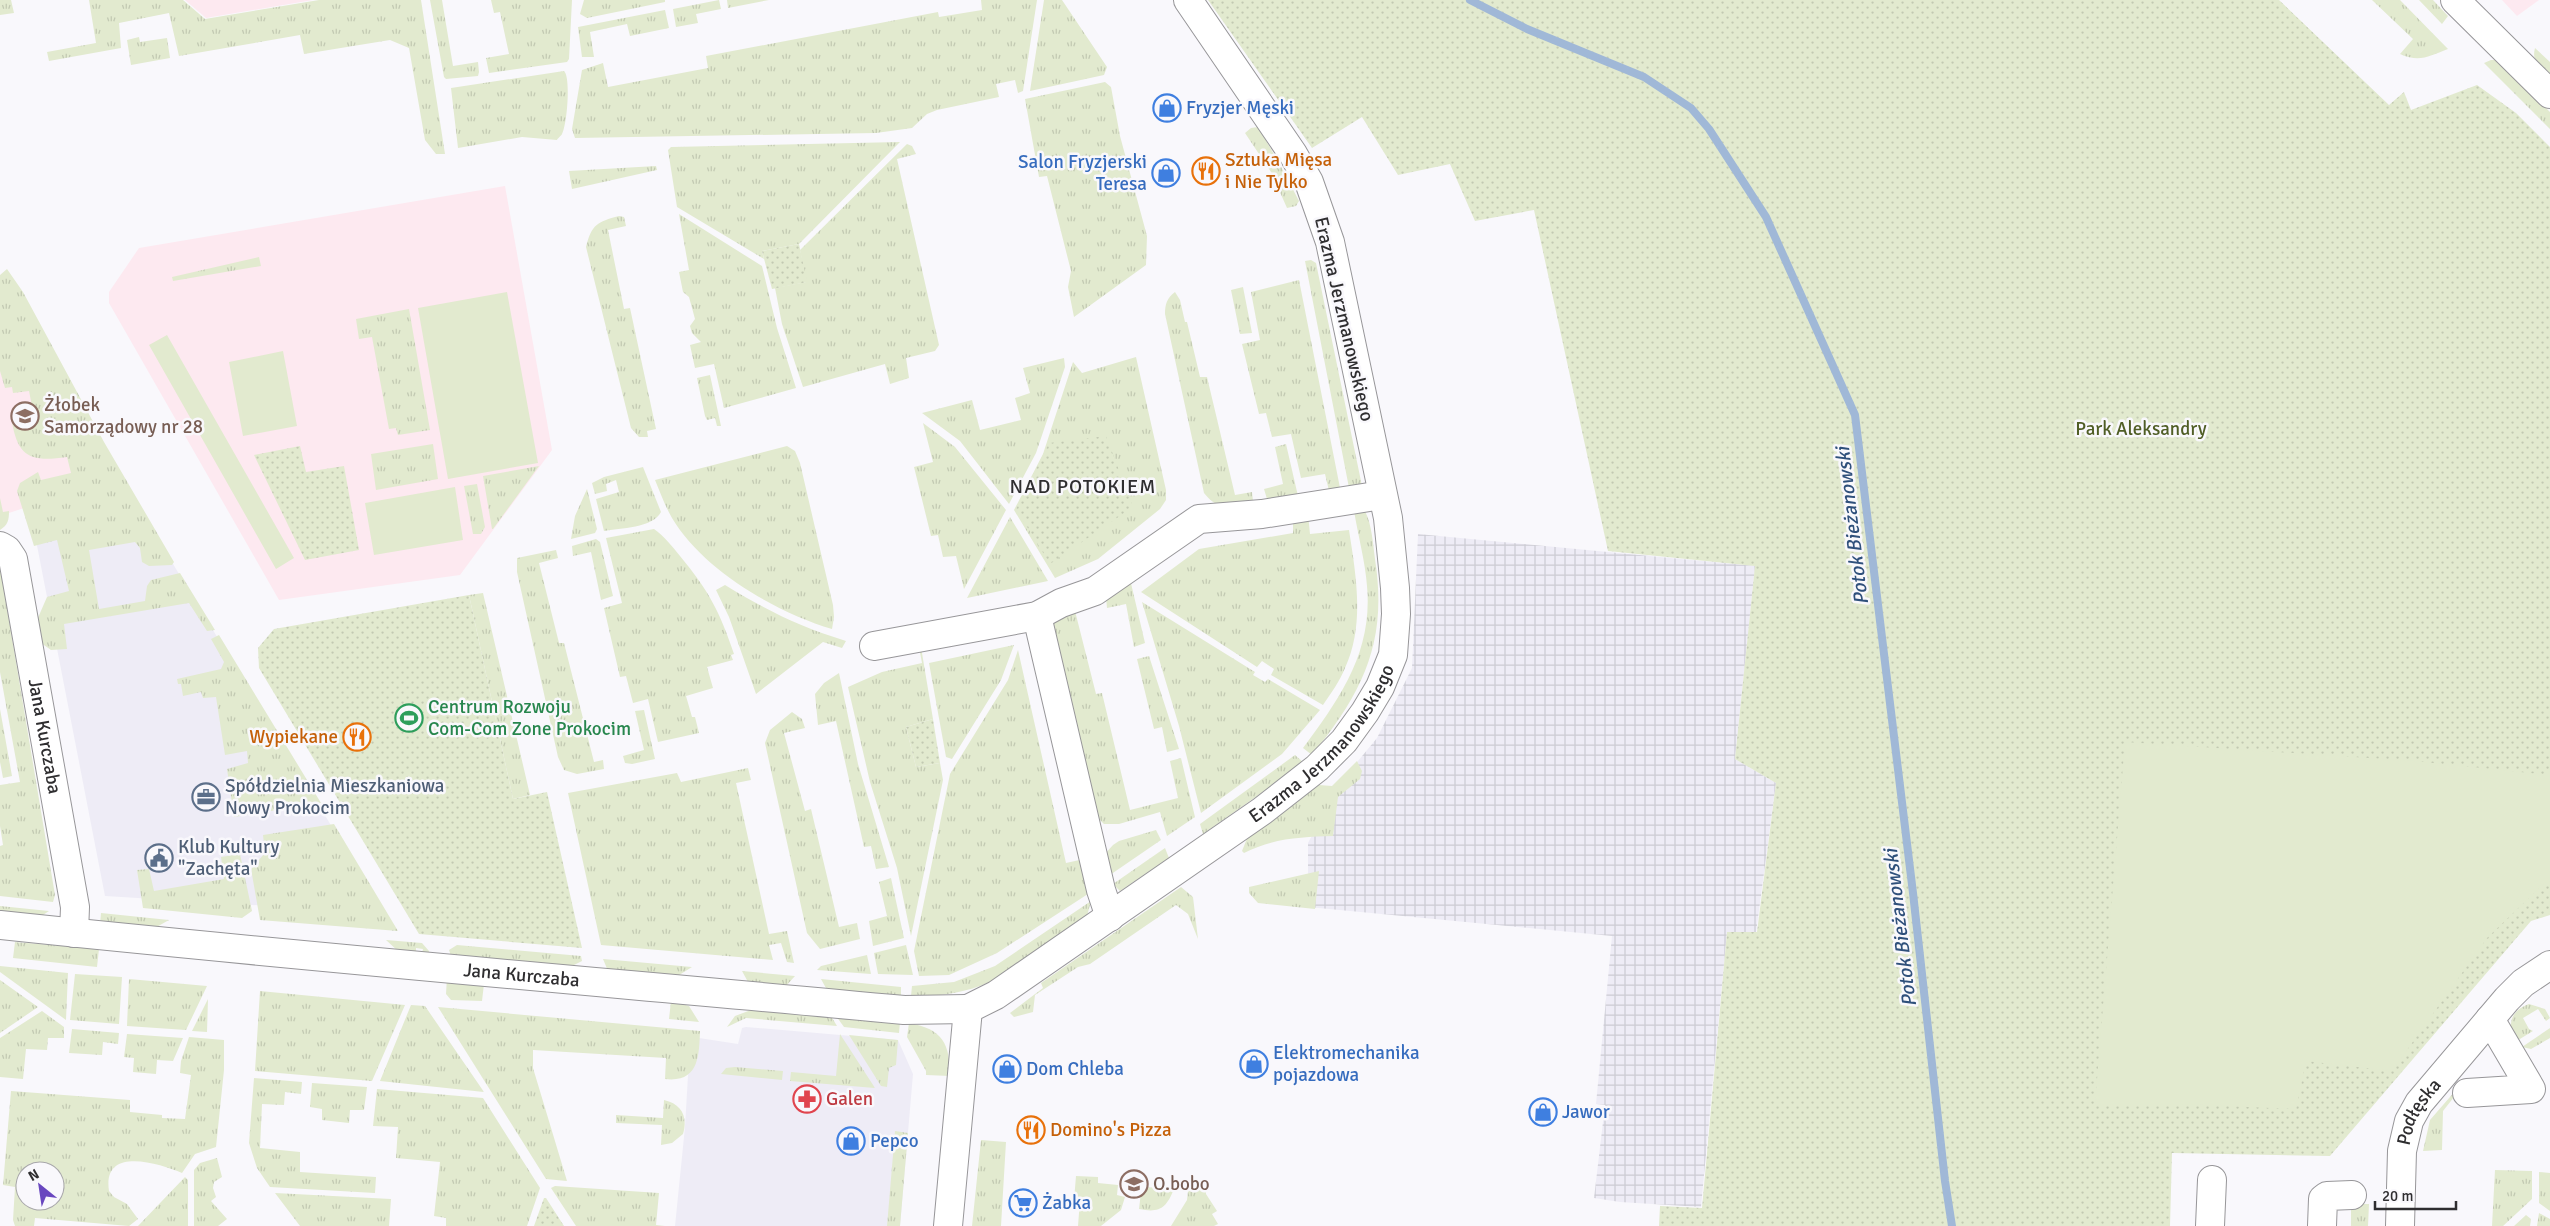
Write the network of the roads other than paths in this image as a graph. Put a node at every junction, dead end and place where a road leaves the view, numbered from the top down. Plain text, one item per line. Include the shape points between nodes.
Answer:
1 (1188, 0) edge
2 (2455, 0) edge
3 (2550, 94) edge
4 (1382, 495) junction
5 (0, 546) edge
6 (1037, 616) junction
7 (874, 646) dead end
8 (1110, 917) junction
9 (0, 926) edge
10 (74, 933) junction
11 (2547, 975) edge
12 (968, 1008) junction
13 (2490, 1019) junction
14 (2467, 1093) dead end
15 (2212, 1180) dead end
16 (2352, 1195) dead end
17 (948, 1226) edge
18 (2210, 1226) edge
19 (2322, 1226) edge
20 (2400, 1226) edge

1 - 4 street, Erazma Jerzmanowskiego via 1309,182 1330,242
2 - 3 street
4 - 6 street via 1262,514 1199,519 1095,591
4 - 8 street, Erazma Jerzmanowskiego via 1388,518 1395,588 1393,655 1365,712 1344,741 1317,768 1262,811
5 - 10 street, Jana Kurczaba via 13,559 75,906
6 - 7 street
6 - 8 street
8 - 12 street, Erazma Jerzmanowskiego via 996,995
9 - 10 street, Jana Kurczaba
10 - 12 street, Jana Kurczaba via 904,1010
11 - 13 street, Podłęska via 2523,983
12 - 17 street
13 - 14 street, Podłęska via 2531,1089
13 - 20 street, Podłęska via 2419,1103 2409,1121 2402,1151
15 - 18 street
16 - 19 street via 2323,1199

